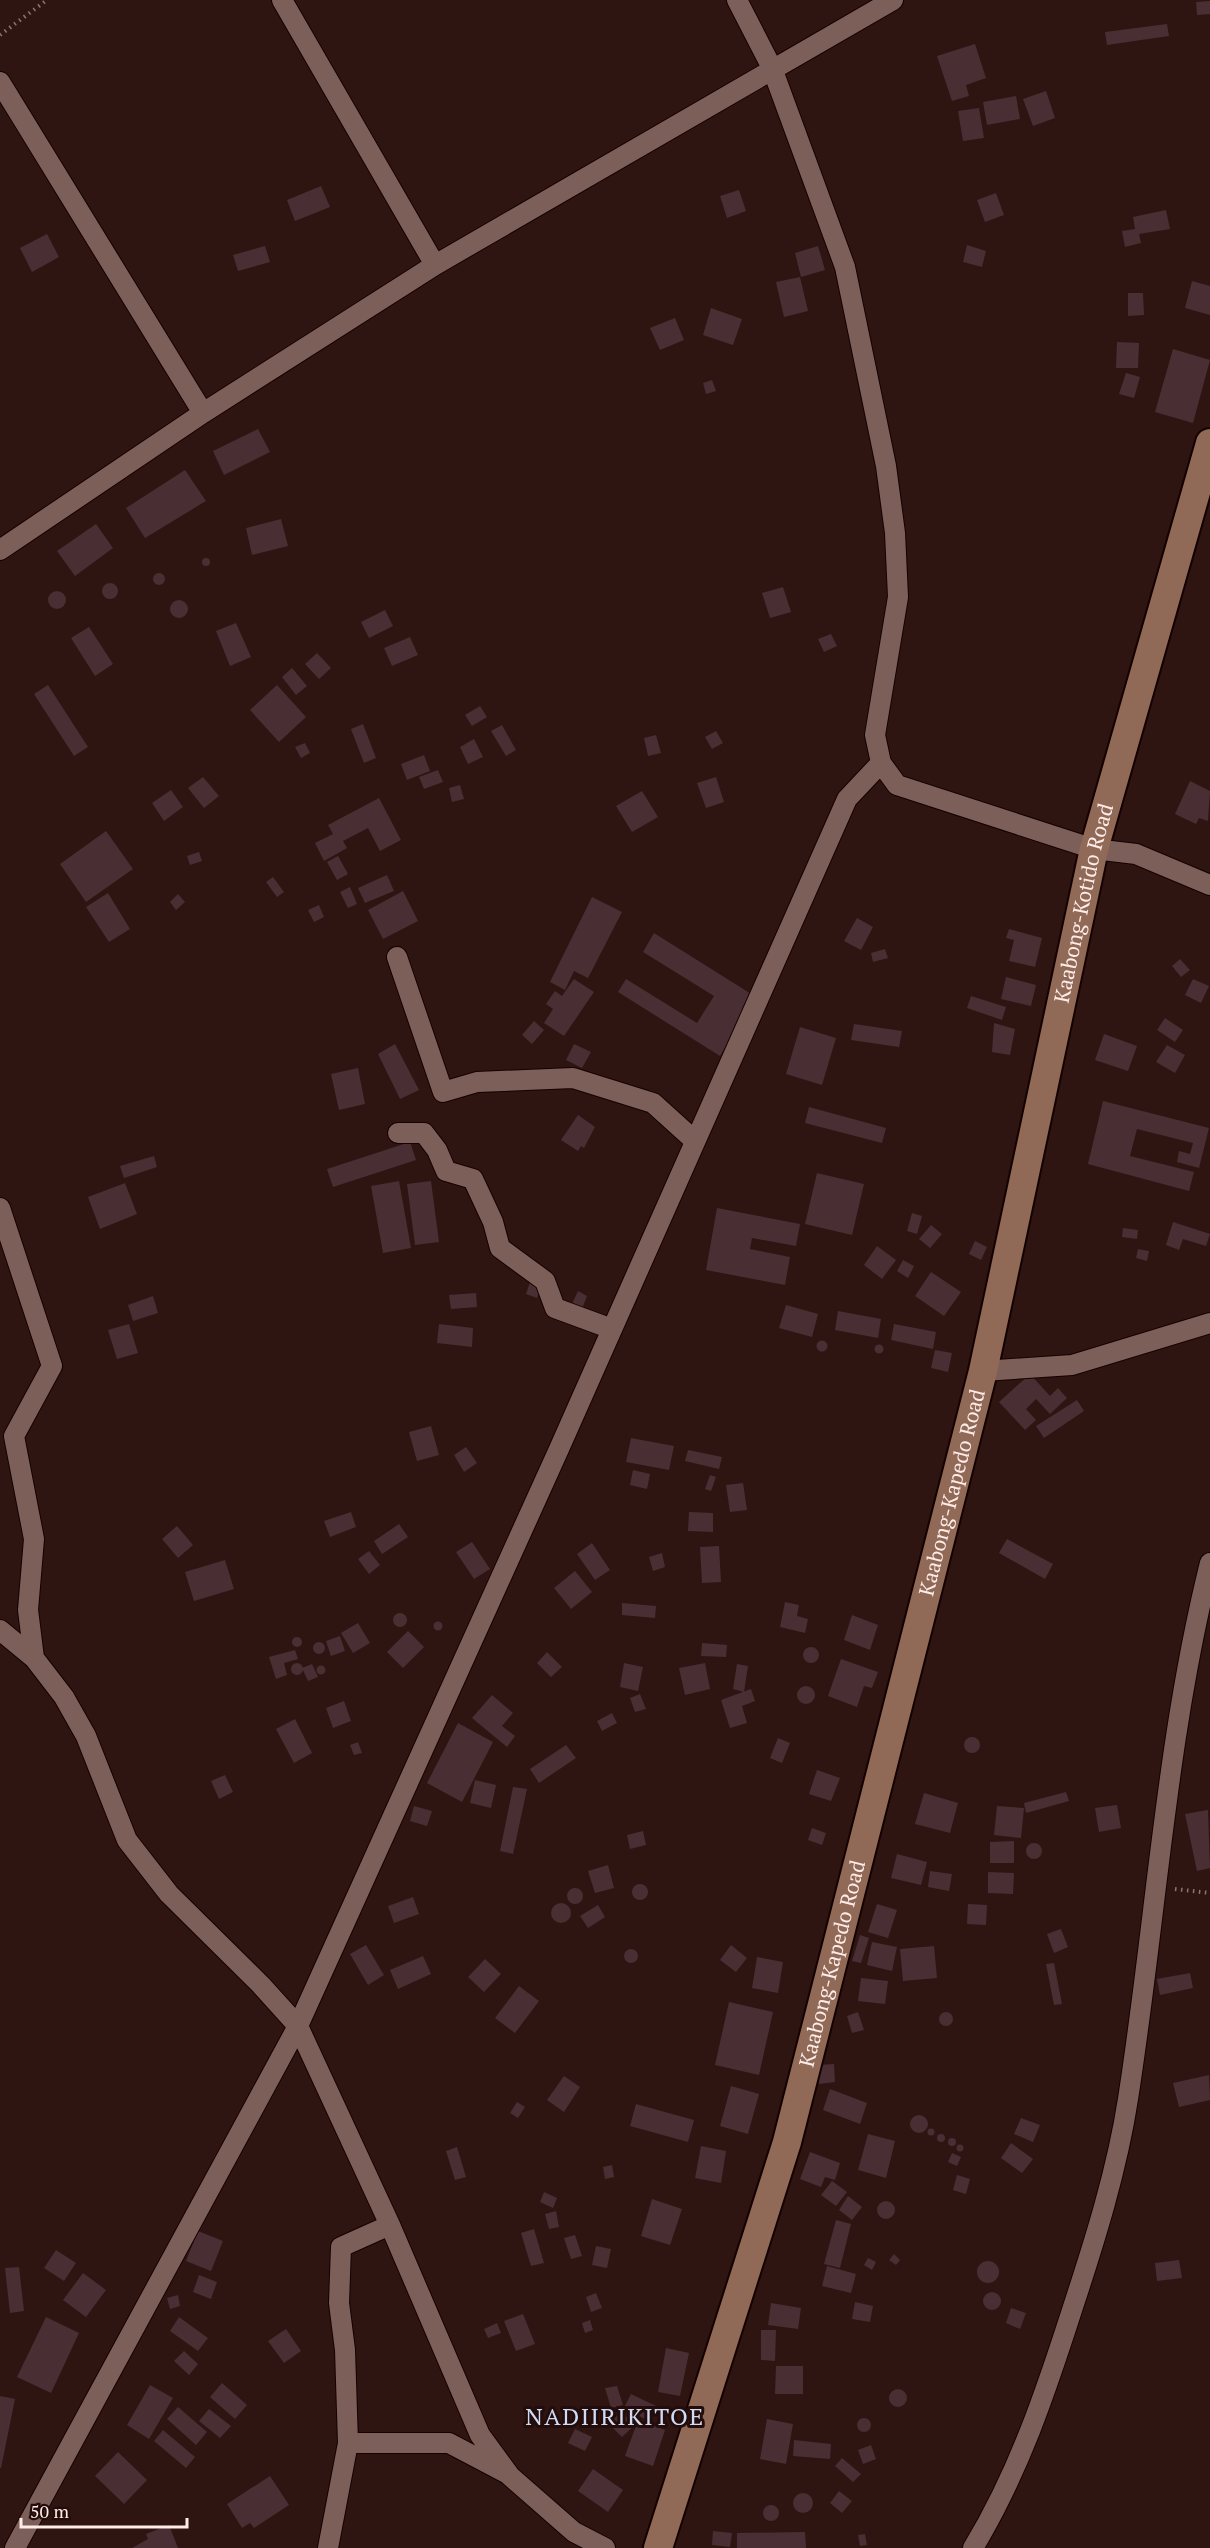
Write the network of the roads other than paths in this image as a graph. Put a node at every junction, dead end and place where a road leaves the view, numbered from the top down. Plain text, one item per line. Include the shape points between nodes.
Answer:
1 (282, 0) edge
2 (737, 0) edge
3 (893, 0) edge
4 (772, 68) junction
5 (0, 82) edge
6 (435, 265) junction
7 (203, 413) junction
8 (1210, 442) edge
9 (0, 550) edge
10 (881, 763) junction
11 (1094, 849) junction
12 (1210, 885) edge
13 (397, 957) dead end
14 (398, 1133) dead end
15 (695, 1141) junction
16 (0, 1208) edge
17 (1210, 1323) edge
18 (612, 1329) junction
19 (983, 1371) junction
20 (14, 1436) junction
21 (0, 1450) edge
22 (1210, 1563) edge
23 (0, 1630) edge
24 (34, 1658) junction
25 (298, 2026) junction
26 (390, 2225) junction
27 (348, 2443) junction
28 (510, 2476) junction
29 (15, 2548) edge
30 (328, 2548) edge
31 (605, 2548) edge
32 (658, 2548) edge
33 (973, 2548) edge

1 - 6 street
2 - 4 street
3 - 4 street
4 - 6 street
4 - 10 street via 845,267 886,466 898,597 874,735
5 - 7 street
6 - 7 street
7 - 9 street
8 - 11 main road, Kaabong-Kotido Road
10 - 11 street via 897,785
10 - 15 street via 847,799
11 - 12 street via 1136,854
11 - 19 main road, Kaabong-Kotido Road
13 - 15 street via 443,1092 477,1082 573,1078 653,1103
14 - 18 street via 424,1133 446,1171 473,1179 494,1222 500,1248 545,1281 555,1308
15 - 18 street
16 - 20 street via 52,1366
17 - 19 street via 1072,1365
18 - 25 street
19 - 32 main road, Kaabong-Kapedo Road via 787,2142
20 - 21 street
20 - 24 street via 34,1539 28,1610
22 - 33 street via 1173,1744 1128,2101 1089,2256 1041,2406 1012,2477
23 - 24 street
24 - 25 street via 64,1697 86,1736 127,1840 169,1894
25 - 26 street
25 - 29 street
26 - 27 street via 341,2247 339,2303
26 - 28 street via 480,2435
27 - 28 street via 449,2443
27 - 30 street
28 - 31 street via 574,2532

